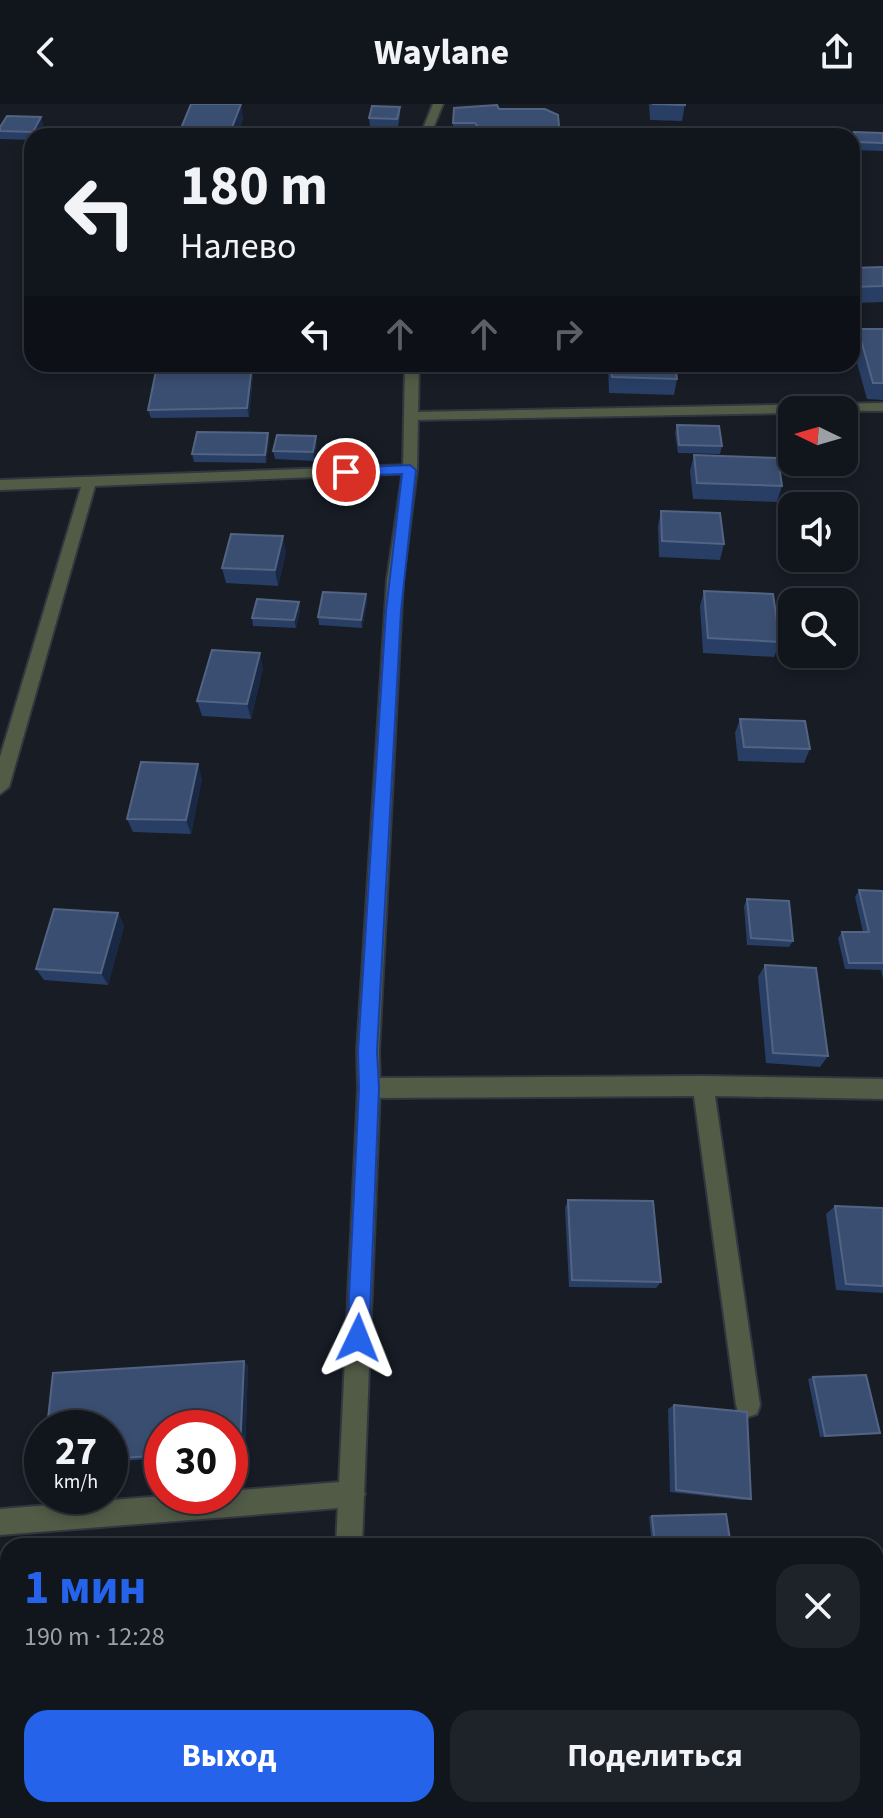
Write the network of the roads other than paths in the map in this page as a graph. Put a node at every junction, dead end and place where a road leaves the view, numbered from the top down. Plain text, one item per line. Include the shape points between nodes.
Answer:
1 (438, 104) edge
2 (428, 128) edge
3 (412, 372) edge
4 (883, 407) edge
5 (412, 416) junction
6 (410, 470) junction
7 (89, 483) junction
8 (0, 485) edge
9 (0, 787) edge
10 (703, 1086) junction
11 (369, 1088) junction
12 (883, 1089) edge
13 (748, 1405) dead end
14 (352, 1494) junction
15 (0, 1522) edge
16 (349, 1538) edge

1 - 2 street
3 - 5 street
4 - 5 street
5 - 6 street
6 - 7 street
6 - 11 street via 395,580
7 - 8 street
7 - 9 street
10 - 11 street
10 - 12 street
10 - 13 street
11 - 14 street
14 - 15 street
14 - 16 street

